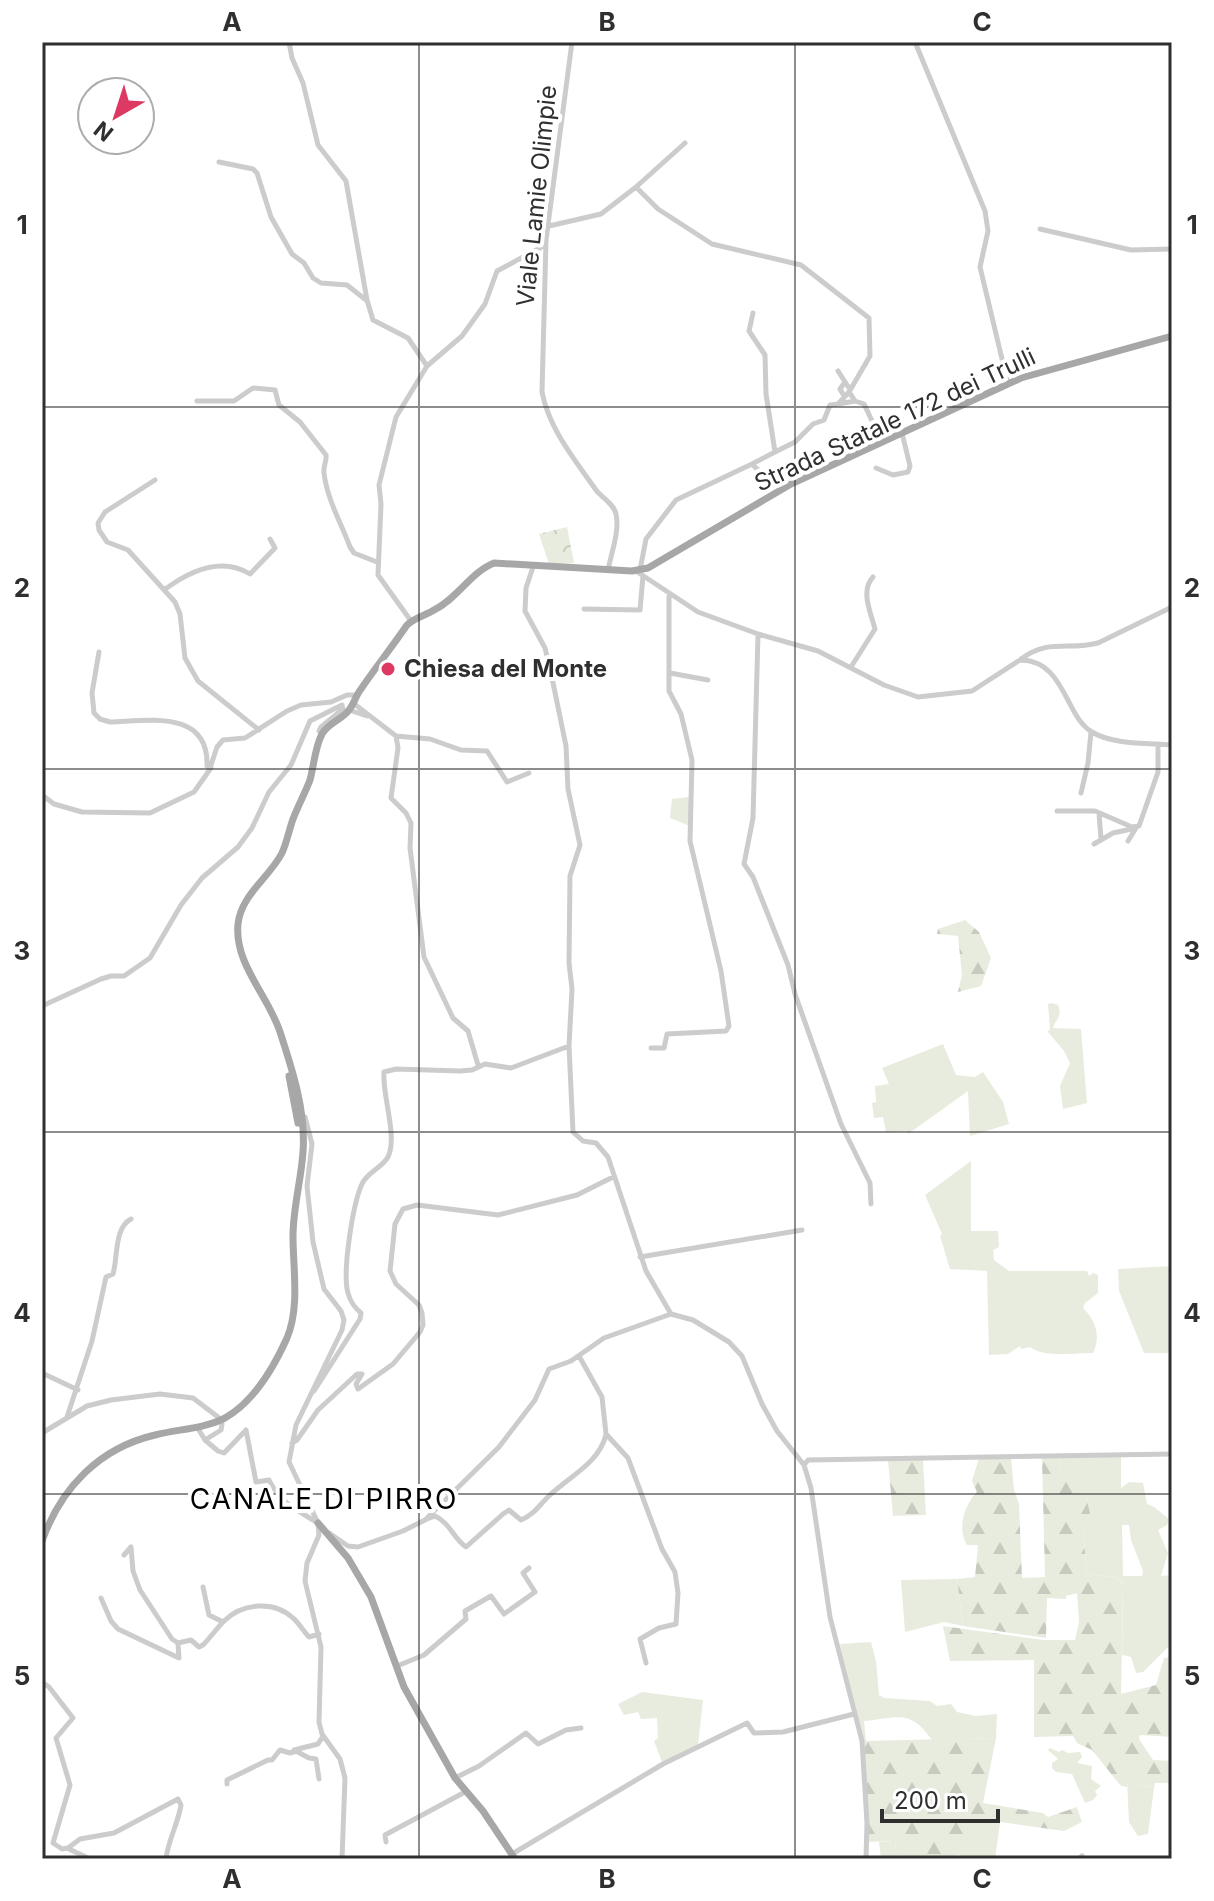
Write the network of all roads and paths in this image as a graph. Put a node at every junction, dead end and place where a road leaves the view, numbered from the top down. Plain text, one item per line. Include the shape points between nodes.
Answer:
1 (289, 42) edge
2 (572, 42) edge
3 (915, 42) edge
4 (685, 143) dead end
5 (219, 162) dead end
6 (636, 187) junction
7 (549, 226) junction
8 (1040, 229) dead end
9 (546, 240) junction
10 (1172, 249) edge
11 (367, 300) junction
12 (753, 313) dead end
13 (1172, 336) edge
14 (427, 366) junction
15 (838, 371) dead end
16 (1008, 384) junction
17 (847, 392) junction
18 (197, 401) dead end
19 (855, 401) junction
20 (838, 404) junction
21 (902, 433) junction
22 (882, 442) junction
23 (775, 452) junction
24 (752, 464) junction
25 (876, 468) dead end
26 (155, 480) dead end
27 (791, 484) junction
28 (270, 539) dead end
29 (377, 562) junction
30 (533, 567) junction
31 (608, 570) junction
32 (639, 572) junction
33 (873, 577) dead end
34 (164, 590) junction
35 (669, 591) junction
36 (1172, 607) edge
37 (584, 609) dead end
38 (411, 621) junction
39 (758, 634) junction
40 (99, 652) dead end
41 (1020, 660) junction
42 (851, 667) junction
43 (670, 673) junction
44 (708, 680) dead end
45 (357, 695) junction
46 (351, 707) junction
47 (259, 730) junction
48 (1091, 731) junction
49 (322, 734) junction
50 (396, 736) junction
51 (1158, 744) junction
52 (1172, 745) edge
53 (212, 766) junction
54 (529, 773) dead end
55 (1081, 793) dead end
56 (42, 795) edge
57 (1057, 811) dead end
58 (1099, 813) junction
59 (1136, 828) junction
60 (1101, 839) junction
61 (1128, 841) dead end
62 (1094, 844) dead end
63 (42, 1006) edge
64 (277, 1023) junction
65 (569, 1046) junction
66 (651, 1048) dead end
67 (478, 1065) junction
68 (305, 1140) junction
69 (613, 1177) junction
70 (871, 1204) dead end
71 (131, 1219) dead end
72 (802, 1230) dead end
73 (640, 1257) junction
74 (671, 1314) junction
75 (579, 1356) junction
76 (42, 1373) edge
77 (78, 1390) junction
78 (312, 1393) junction
79 (67, 1417) junction
80 (218, 1417) dead end
81 (222, 1424) dead end
82 (197, 1427) junction
83 (42, 1433) edge
84 (606, 1434) junction
85 (205, 1440) junction
86 (292, 1443) junction
87 (1172, 1454) edge
88 (804, 1465) junction
89 (425, 1520) junction
90 (318, 1523) junction
91 (329, 1533) junction
92 (42, 1541) edge
93 (124, 1555) dead end
94 (529, 1568) dead end
95 (203, 1587) dead end
96 (101, 1598) dead end
97 (223, 1622) junction
98 (319, 1634) junction
99 (178, 1643) junction
100 (646, 1663) dead end
101 (397, 1666) junction
102 (42, 1682) edge
103 (854, 1714) junction
104 (581, 1728) dead end
105 (323, 1735) junction
106 (297, 1751) junction
107 (455, 1778) junction
108 (319, 1779) dead end
109 (227, 1784) dead end
110 (465, 1792) junction
111 (386, 1842) dead end
112 (68, 1848) junction
113 (514, 1856) edge
114 (90, 1859) edge
115 (166, 1859) edge
116 (342, 1859) edge
117 (866, 1859) edge

1 - 11 street via 318,145 346,181
2 - 7 street, Viale Lamie Olimpie
3 - 16 street via 985,211 988,231 980,267
4 - 6 street
5 - 11 street via 257,173 271,217 313,278 347,285
6 - 7 street via 601,214
6 - 17 street via 658,209 712,244 801,265 869,318 870,356
7 - 9 street, Viale Lamie Olimpie
8 - 10 street via 1131,250
9 - 14 street via 497,271 485,304 462,336
9 - 31 street, Viale Lamie Olimpie via 542,392 546,412 615,509
11 - 14 street via 373,320 408,338
12 - 23 street via 749,331 765,355
13 - 16 main road, Strada Statale 172 dei Trulli
14 - 29 street via 396,417 384,462
15 - 17 street
16 - 21 main road, Strada Statale 172 dei Trulli
17 - 19 street
17 - 20 street
18 - 29 street via 234,401 253,388 275,390 279,405 326,455 323,470 350,547
19 - 20 street
19 - 22 street via 864,404
20 - 23 street via 830,405 824,420
21 - 22 main road, Strada Statale 172 dei Trulli
21 - 25 street via 908,472 893,475
22 - 27 main road, Strada Statale 172 dei Trulli
23 - 24 street
24 - 27 street
24 - 32 street via 676,500 646,539
26 - 34 street via 105,512 98,523 107,542 128,550
27 - 32 main road, Strada Statale 172 dei Trulli
28 - 34 street via 275,548 250,574 233,567 198,569
29 - 38 street via 383,584
30 - 31 main road, Strada Statale 172 dei Trulli
30 - 38 main road, Strada Statale 172 dei Trulli via 502,562 488,566 436,610
30 - 65 street via 525,611 545,648 551,673 580,845 570,876
31 - 32 main road, Strada Statale 172 dei Trulli
32 - 35 street
32 - 37 street via 640,610
33 - 42 street via 868,591 875,629
34 - 47 street via 178,608 185,658 198,681
35 - 39 street via 698,612
35 - 43 street
36 - 41 street via 1098,643 1056,645
38 - 45 main road, Strada Statale 172 dei Trulli
39 - 42 street via 818,651
39 - 70 street via 753,818 744,864 788,965 841,1124 870,1183
40 - 53 street via 94,713 110,722 174,720 199,735 207,766
41 - 42 street via 972,691 929,698 903,693
41 - 48 street via 1055,677
43 - 44 street
43 - 66 street via 669,691 685,725 692,760 690,841 729,1026 726,1031 667,1034 664,1048
45 - 46 main road, Strada Statale 172 dei Trulli
45 - 47 street via 301,705
46 - 49 main road, Strada Statale 172 dei Trulli
46 - 50 street
47 - 53 street via 223,740
48 - 51 street
48 - 55 street
49 - 63 street via 321,727 342,705 310,721 291,765 269,792 252,828 225,861 202,878 150,958 124,976 101,979
49 - 64 main road via 282,852 247,899 238,924 241,952
50 - 54 street via 487,751 507,782
50 - 67 street via 391,798 411,823 424,957 453,1018 468,1031
51 - 52 street
51 - 59 street via 1153,792
53 - 56 street via 194,792 150,813 82,812
57 - 58 street
58 - 59 street
58 - 60 street
59 - 60 street
59 - 61 street
60 - 62 street
64 - 68 main road
64 - 68 main road
65 - 67 street via 511,1068
65 - 69 street via 573,1132 596,1143 608,1157
67 - 78 street via 460,1071 387,1070 384,1075 388,1157 361,1185 346,1273 360,1319
68 - 78 street via 312,1148 307,1186 313,1242 324,1289 344,1320
68 - 82 main road via 294,1215 294,1308 287,1337 244,1403 221,1420
69 - 73 street
69 - 86 street via 577,1195 498,1215 417,1205 403,1209 395,1224 390,1271 419,1305 420,1332 393,1364 358,1389 362,1374 357,1374
71 - 77 street via 120,1232 113,1274 106,1277
72 - 73 street
73 - 74 street
74 - 75 street via 604,1338
74 - 88 street via 693,1320 742,1356 777,1431
75 - 84 street via 602,1397
75 - 89 street via 549,1369 535,1400 499,1447
76 - 77 street
77 - 79 street
78 - 86 street
79 - 80 street via 98,1403 168,1394 198,1400
79 - 83 street
81 - 85 street
82 - 85 street
82 - 92 main road via 141,1438 98,1461 70,1487
84 - 89 street via 602,1448 580,1473 540,1508 521,1520 509,1510 466,1547 441,1519
84 - 100 street via 628,1458 675,1572 676,1624 640,1639
85 - 90 street via 224,1453 246,1430 256,1482 269,1480 275,1494
86 - 90 street via 289,1462
87 - 88 street via 808,1460
88 - 103 street via 830,1617
89 - 91 street via 358,1547
90 - 91 main road
90 - 98 street via 305,1573
91 - 101 main road via 371,1597
93 - 99 street via 131,1547 140,1590
94 - 101 street via 523,1573 535,1592 504,1614 491,1596 465,1611 466,1619 424,1655
95 - 97 street via 209,1615
96 - 99 street via 118,1629 179,1658
97 - 98 street via 240,1610 271,1605 295,1619 309,1637
97 - 99 street via 199,1647 191,1640
98 - 105 street via 317,1714
101 - 107 main road
102 - 112 street via 73,1718 56,1738 70,1785 52,1840 56,1847
103 - 113 street via 770,1734 754,1733 747,1723 663,1764
103 - 117 street via 863,1752
104 - 107 street via 537,1744 526,1733
105 - 106 street via 318,1744
105 - 116 street via 344,1766
106 - 108 street via 316,1759
106 - 109 street via 280,1750 272,1760
107 - 110 main road
110 - 111 street via 385,1835
110 - 113 main road
112 - 114 street
112 - 115 street via 80,1839 114,1833 178,1799 179,1820

